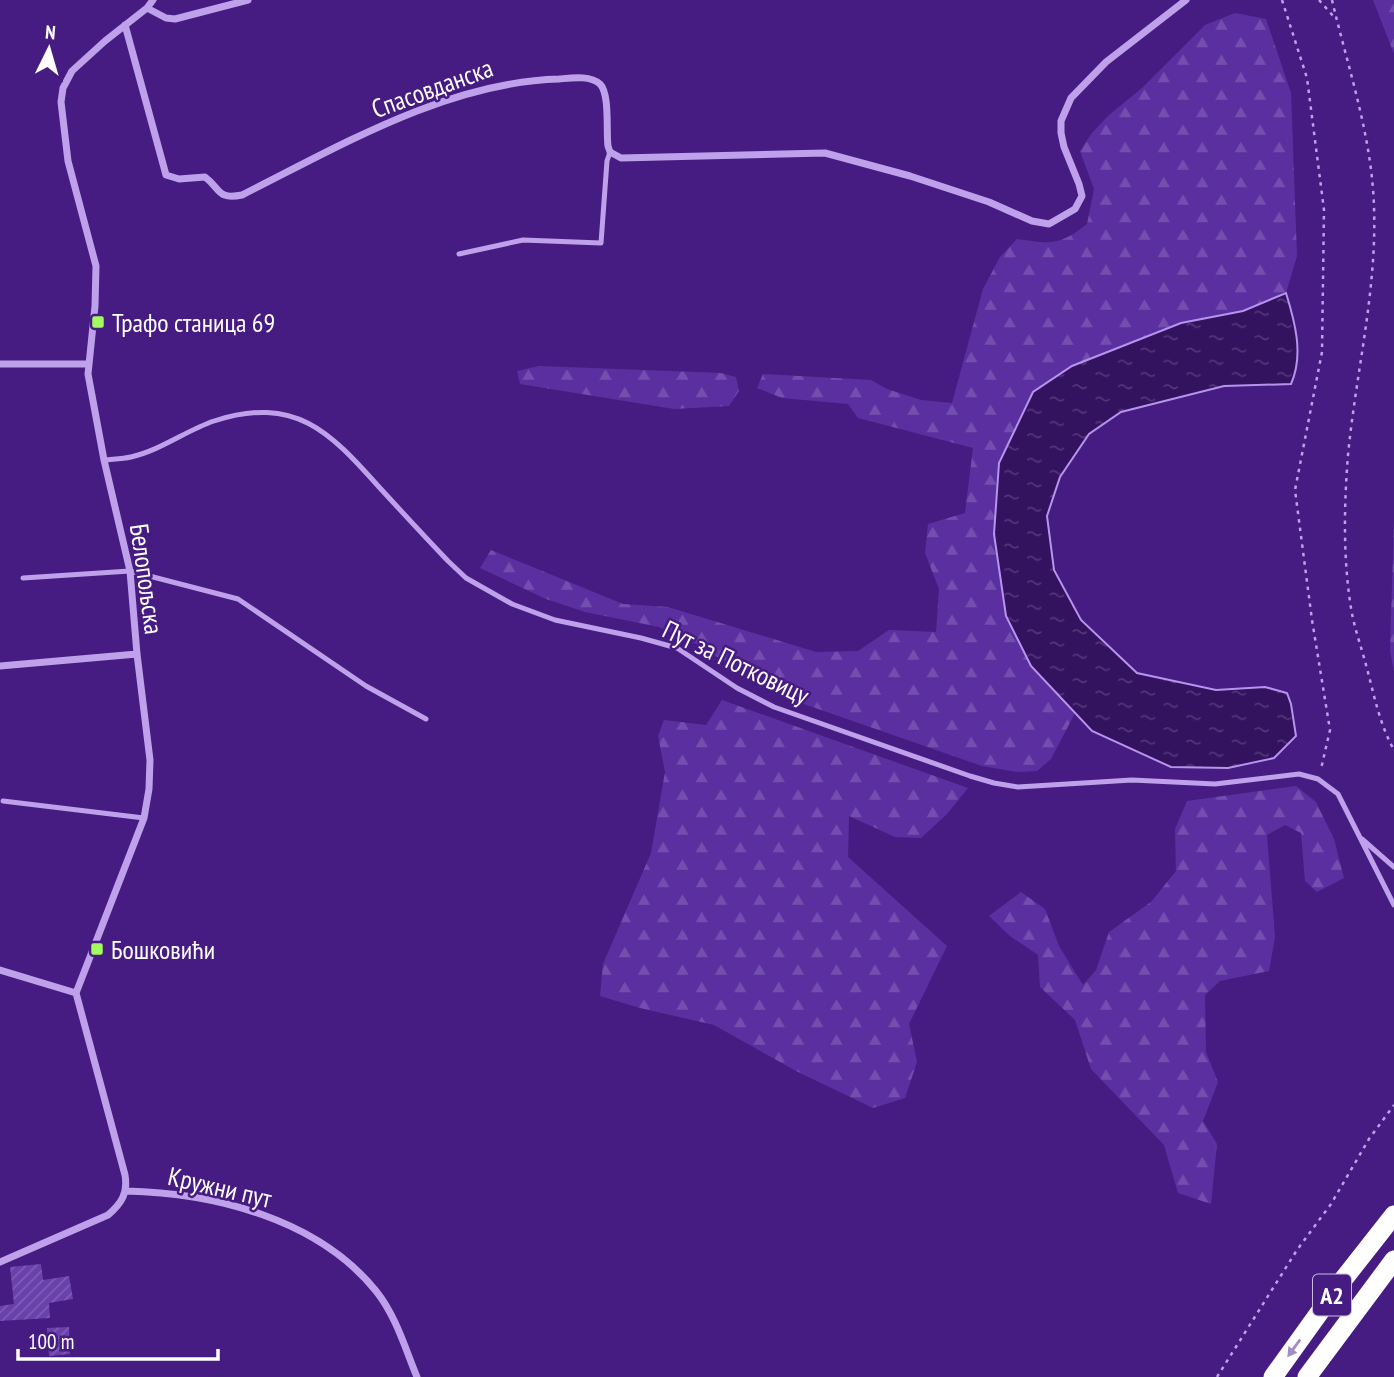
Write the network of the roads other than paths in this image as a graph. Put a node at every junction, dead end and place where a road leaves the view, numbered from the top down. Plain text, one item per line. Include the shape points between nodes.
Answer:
1 (153, 0) edge
2 (248, 0) edge
3 (1186, 0) edge
4 (147, 8) junction
5 (125, 25) junction
6 (611, 152) junction
7 (459, 254) dead end
8 (0, 364) edge
9 (87, 364) junction
10 (104, 460) junction
11 (130, 571) junction
12 (23, 578) dead end
13 (137, 654) junction
14 (0, 666) edge
15 (426, 719) dead end
16 (3, 802) dead end
17 (144, 818) junction
18 (1359, 837) junction
19 (1394, 867) edge
20 (1394, 905) edge
21 (0, 970) edge
22 (76, 993) junction
23 (126, 1191) junction
24 (1394, 1215) edge
25 (1394, 1260) edge
26 (0, 1262) edge
27 (417, 1377) edge
28 (1273, 1377) edge
29 (1307, 1377) edge

1 - 4 street, Белопољска
2 - 4 street via 175,19
3 - 6 street via 1107,62 1071,99 1064,111 1062,133 1082,196 1078,206 1049,224 1032,222 989,202 910,176 825,153 627,159
4 - 5 street, Белопољска
5 - 6 street, Спасовданска via 166,175 205,177 226,197 242,195 427,108 510,82 572,78 597,82 606,96
5 - 9 street, Белопољска via 72,72 62,93 68,161 96,266
6 - 7 lane via 601,243 523,240
8 - 9 street
9 - 10 street, Белопољска
10 - 11 street, Белопољска
10 - 18 lane, Пут за Потковицу via 132,457 245,413 261,411 298,419 345,449 466,578 555,620 677,648 765,703 970,776 1018,787 1132,780 1215,784 1299,774 1318,779 1338,794
11 - 12 lane
11 - 13 street, Белопољска
11 - 15 lane via 238,599 366,686
13 - 14 street
13 - 17 street, Белопољска via 150,760
16 - 17 lane
17 - 22 street, Белопољска
18 - 19 lane
18 - 20 lane
21 - 22 street
22 - 23 street
23 - 26 street, Кружни пут via 108,1215
23 - 27 street, Кружни пут via 234,1206 281,1222 328,1247 346,1260 390,1311
24 -> 28 highway, A2
25 - 29 highway, A2

